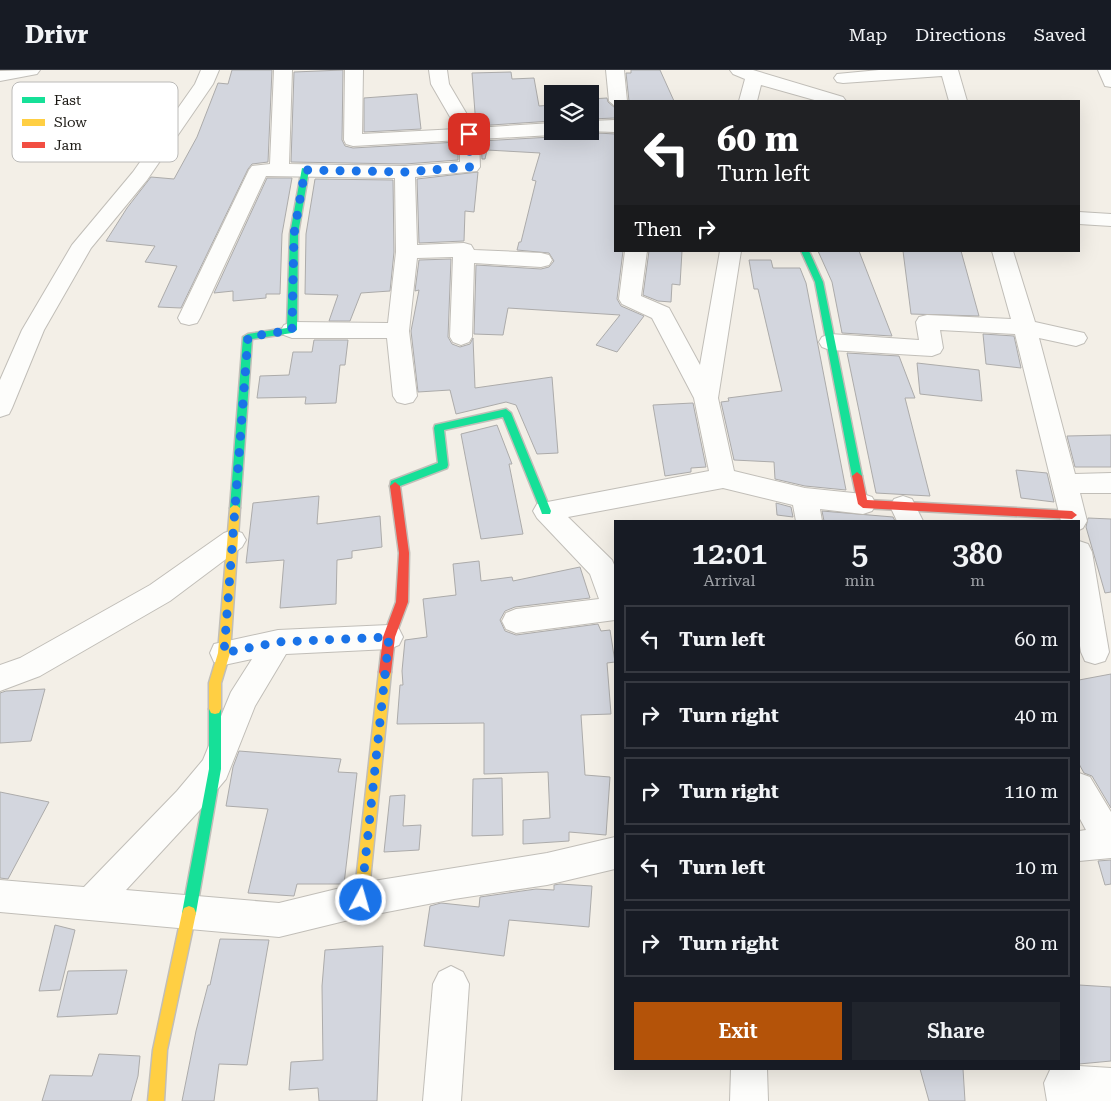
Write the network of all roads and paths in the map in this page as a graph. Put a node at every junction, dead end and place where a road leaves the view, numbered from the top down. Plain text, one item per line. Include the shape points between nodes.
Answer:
1 (31, 70) edge
2 (210, 70) edge
3 (282, 70) edge
4 (354, 70) edge
5 (438, 70) edge
6 (615, 70) edge
7 (949, 70) edge
8 (1107, 70) edge
9 (746, 73) edge
10 (840, 74) edge
11 (0, 76) edge
12 (1111, 82) edge
13 (845, 97) edge
14 (618, 100) edge
15 (748, 100) edge
16 (958, 100) edge
17 (178, 121) edge
18 (614, 126) edge
19 (599, 127) edge
20 (544, 129) edge
21 (469, 134) junction
22 (150, 162) edge
23 (279, 170) junction
24 (305, 170) junction
25 (405, 172) junction
26 (1080, 218) edge
27 (1111, 220) edge
28 (407, 252) junction
29 (636, 252) edge
30 (730, 252) edge
31 (805, 252) edge
32 (1002, 252) edge
33 (465, 256) junction
34 (541, 260) dead end
35 (189, 318) dead end
36 (1026, 327) junction
37 (292, 330) junction
38 (398, 331) junction
39 (461, 336) dead end
40 (1076, 338) dead end
41 (830, 342) junction
42 (405, 396) dead end
43 (706, 398) junction
44 (0, 408) edge
45 (723, 478) junction
46 (1111, 483) edge
47 (1064, 484) junction
48 (863, 504) junction
49 (807, 510) edge
50 (546, 511) junction
51 (907, 514) edge
52 (1073, 518) edge
53 (233, 540) junction
54 (1080, 558) edge
55 (614, 601) edge
56 (614, 609) edge
57 (516, 621) dead end
58 (389, 637) junction
59 (278, 642) junction
60 (1095, 652) dead end
61 (224, 653) junction
62 (0, 678) edge
63 (215, 769) junction
64 (1080, 789) edge
65 (1111, 843) edge
66 (1080, 846) edge
67 (614, 853) edge
68 (0, 896) edge
69 (361, 900) junction
70 (90, 904) junction
71 (189, 913) junction
72 (451, 984) dead end
73 (749, 1070) edge
74 (1062, 1084) edge
75 (1111, 1087) edge
76 (156, 1101) edge
77 (442, 1101) edge
78 (749, 1101) edge

1 - 11 street
2 - 17 street
3 - 23 street
4 - 21 street via 353,140
5 - 21 street via 440,84
6 - 14 street
7 - 10 street
7 - 16 street
8 - 12 street
9 - 13 street
9 - 15 street
10 - 13 street
18 - 19 street
20 - 21 street
21 - 25 street via 470,167
22 - 44 street via 82,245 33,330
23 - 24 street
23 - 35 street via 259,170
24 - 25 street
24 - 37 street via 294,234
25 - 28 street
26 - 27 street
28 - 33 street via 464,250
28 - 38 street
29 - 43 street via 630,299 661,313
30 - 43 street
31 - 41 street via 819,282
32 - 36 street
33 - 34 street
33 - 39 street
36 - 40 street
36 - 41 street via 927,322 932,348
36 - 47 street
37 - 38 street
37 - 53 street via 248,337
38 - 42 street
41 - 48 street
43 - 45 street
45 - 49 street
45 - 50 street
46 - 47 street
47 - 52 street
48 - 49 street
48 - 51 street
50 - 55 street via 602,568
50 - 58 street via 506,413 438,428 443,465 395,484 404,563 402,602
51 - 52 street
53 - 61 street
53 - 62 street via 160,593 30,667
54 - 60 street
56 - 57 street
58 - 59 street
58 - 69 street
59 - 61 street
59 - 63 street via 242,701
61 - 63 street via 215,683
63 - 70 street
63 - 71 street
64 - 65 street
65 - 66 street
67 - 69 street via 547,869
68 - 70 street
69 - 71 street via 280,920
70 - 71 street
71 - 76 street via 160,1050
72 - 77 street
73 - 78 street
74 - 75 street

